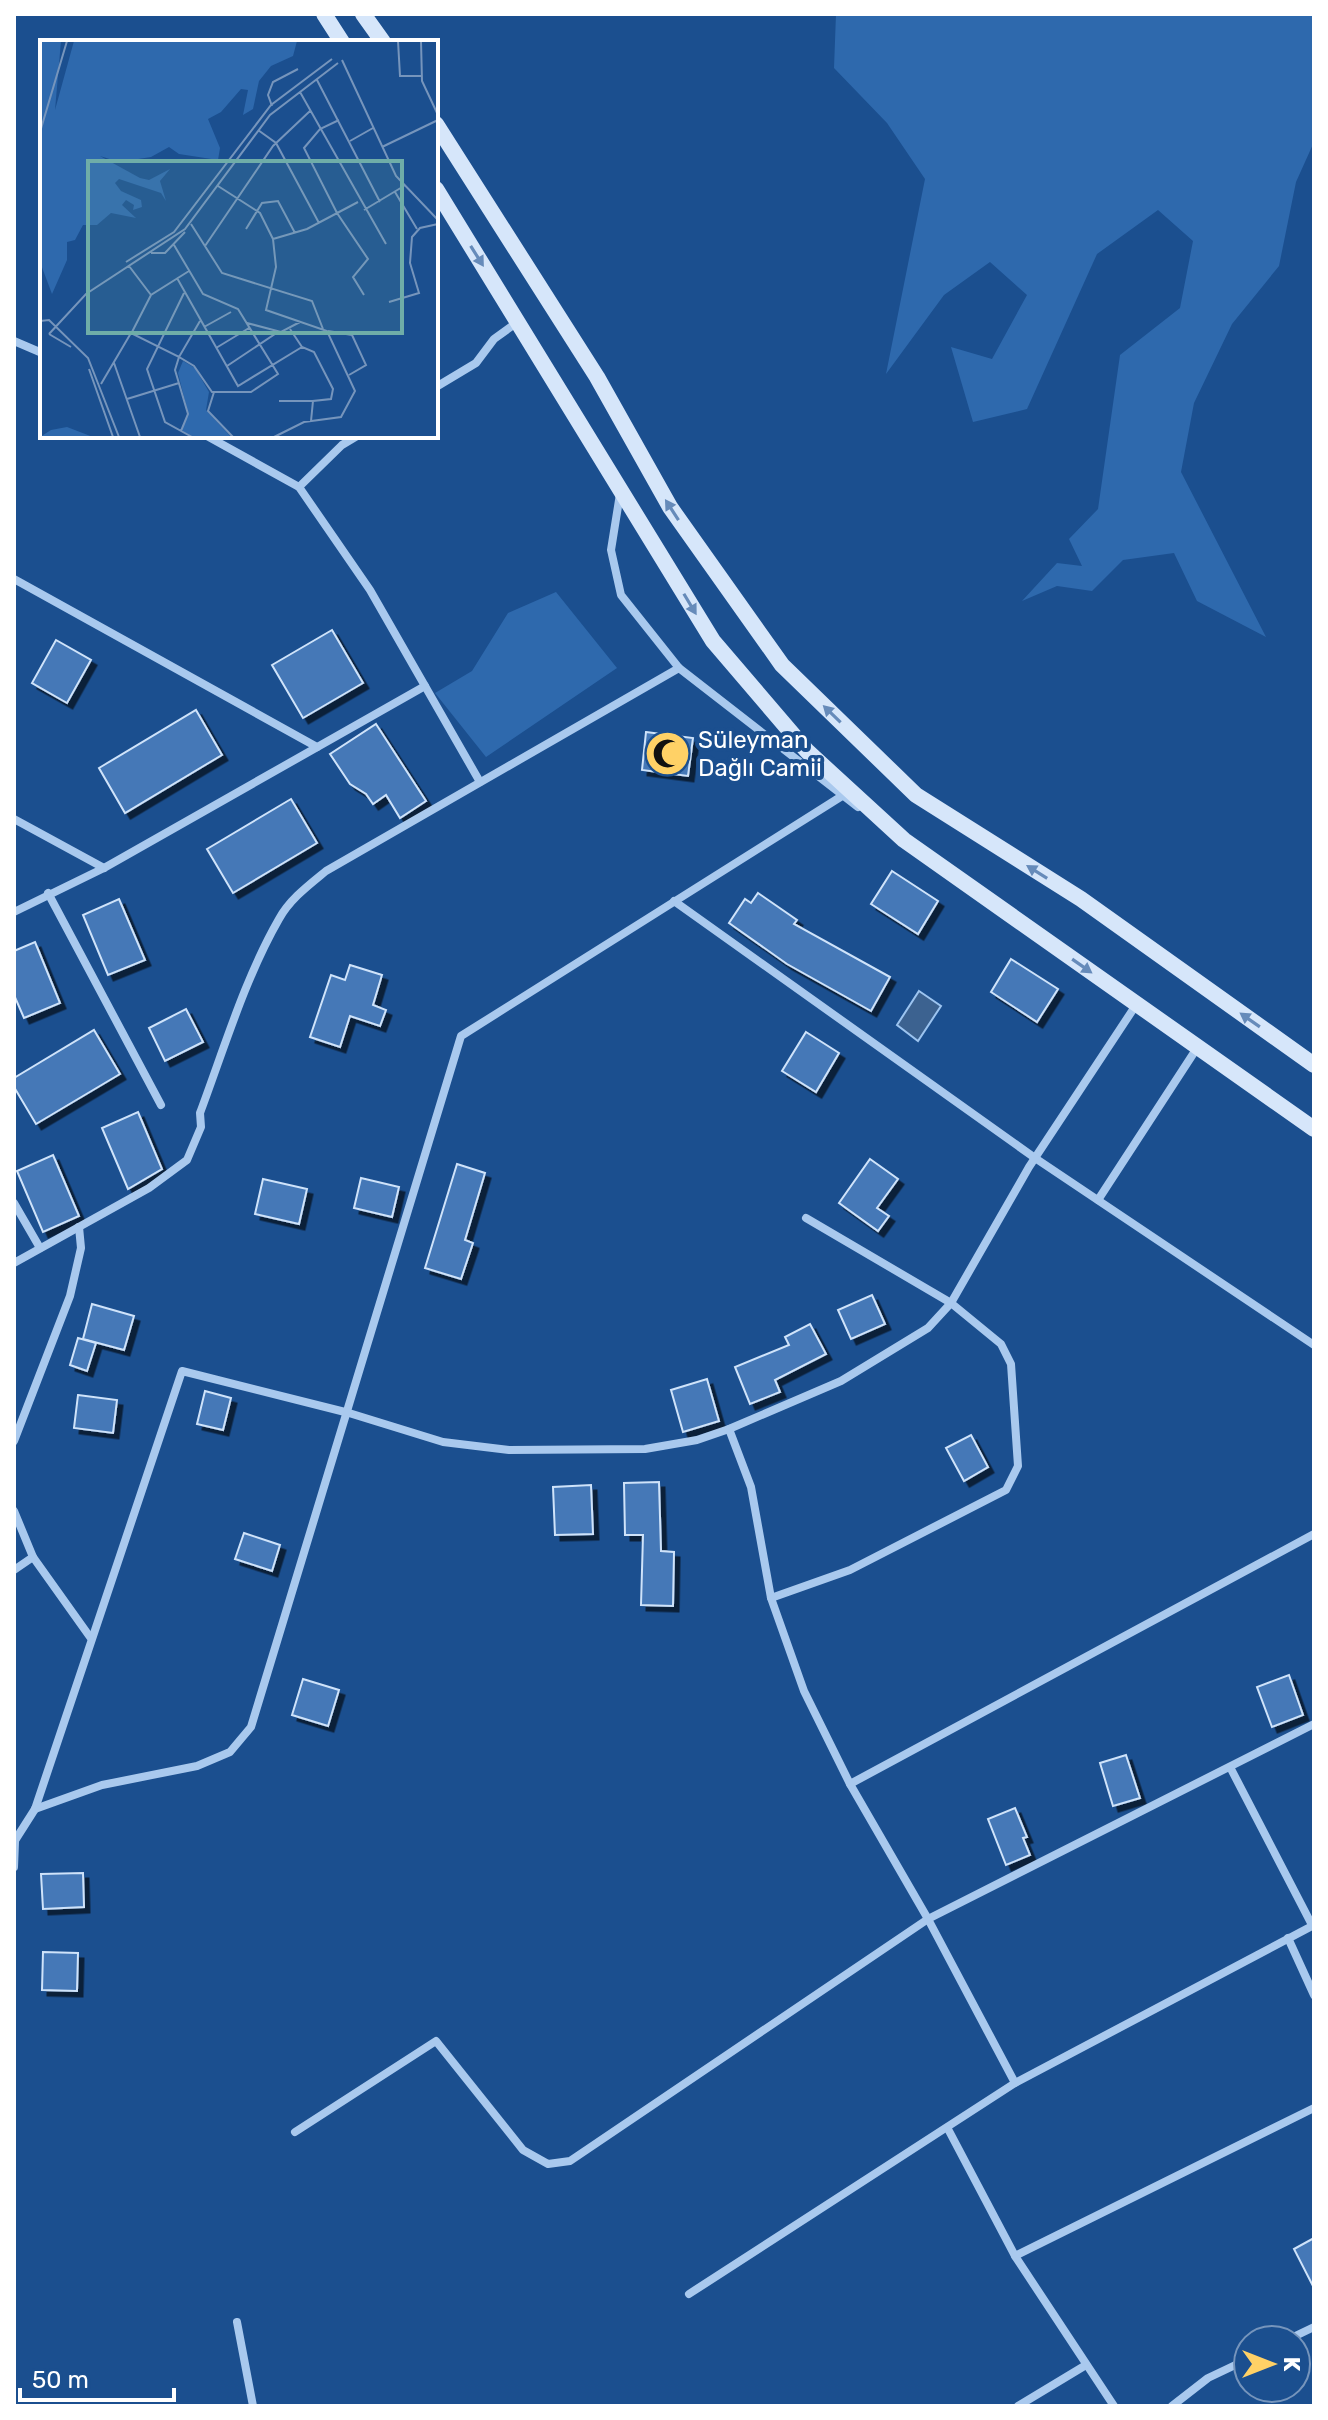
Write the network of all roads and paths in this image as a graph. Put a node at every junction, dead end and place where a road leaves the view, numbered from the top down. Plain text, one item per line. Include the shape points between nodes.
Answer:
1 (324, 14) edge
2 (363, 14) edge
3 (341, 40) edge
4 (382, 40) edge
5 (438, 127) edge
6 (438, 192) edge
7 (519, 321) junction
8 (14, 341) edge
9 (40, 352) edge
10 (438, 386) edge
11 (211, 438) edge
12 (354, 438) edge
13 (299, 487) junction
14 (620, 490) junction
15 (14, 579) edge
16 (679, 668) junction
17 (425, 686) junction
18 (317, 747) junction
19 (480, 782) junction
20 (842, 796) junction
21 (14, 819) edge
22 (904, 840) junction
23 (104, 868) junction
24 (48, 893) junction
25 (674, 901) junction
26 (14, 912) edge
27 (1136, 1005) junction
28 (1197, 1048) junction
29 (1314, 1065) edge
30 (161, 1105) dead end
31 (1314, 1129) edge
32 (1035, 1158) junction
33 (1098, 1200) junction
34 (14, 1203) edge
35 (806, 1218) dead end
36 (79, 1227) junction
37 (40, 1248) junction
38 (14, 1263) edge
39 (951, 1303) junction
40 (1314, 1345) edge
41 (349, 1413) junction
42 (729, 1429) junction
43 (14, 1441) edge
44 (14, 1511) edge
45 (1314, 1534) edge
46 (33, 1557) junction
47 (14, 1570) edge
48 (771, 1598) junction
49 (90, 1637) junction
50 (1314, 1724) edge
51 (1230, 1767) junction
52 (850, 1784) junction
53 (35, 1809) junction
54 (14, 1842) edge
55 (14, 1867) edge
56 (928, 1919) junction
57 (1313, 1925) edge
58 (1288, 1938) junction
59 (1314, 1995) edge
60 (1015, 2083) junction
61 (1314, 2108) edge
62 (948, 2129) junction
63 (295, 2132) dead end
64 (1015, 2256) junction
65 (689, 2294) dead end
66 (237, 2322) dead end
67 (1086, 2365) junction
68 (1232, 2367) edge
69 (253, 2406) edge
70 (1018, 2406) edge
71 (1114, 2406) edge
72 (1172, 2406) edge

1 - 3 main road
2 - 4 main road
29 -> 5 main road via 1081,899 916,795 782,665 670,507 597,377
6 -> 7 main road
7 - 10 street via 494,339 476,363
7 - 14 main road
8 - 9 street
11 - 13 street
12 - 13 street
13 - 17 street via 370,590
14 - 16 street via 611,550 621,595
14 -> 22 main road via 713,641 807,751
15 - 18 street
16 - 19 street
16 - 20 street
17 - 18 street
17 - 19 street
18 - 23 street
19 - 36 street via 300,891 279,918 256,970 187,1160
20 - 22 street
20 - 25 street
21 - 23 street
22 -> 27 main road
23 - 24 street
24 - 26 street
24 - 30 street
25 - 32 street
25 - 41 street via 461,1036
27 - 28 main road
27 - 32 street
28 - 31 main road
28 - 33 street
32 - 33 street
32 - 39 street
33 - 40 street
34 - 37 street
35 - 39 street
36 - 37 street
36 - 43 street via 81,1248 70,1296
37 - 38 street
39 - 42 street via 928,1328 841,1381
39 - 48 street via 1001,1344 1011,1364 1018,1466 1013,1481 1006,1490 850,1570
41 - 42 street via 443,1442 509,1450 645,1449
41 - 49 street via 182,1371
41 - 53 street via 251,1727 230,1752 197,1766 102,1785
42 - 48 street via 751,1487
44 - 46 street
45 - 52 street
46 - 47 street
46 - 49 street
48 - 52 street via 804,1691
49 - 53 street
50 - 51 street
51 - 56 street
51 - 57 street
52 - 56 street
53 - 54 street
54 - 55 street
56 - 60 street
56 - 63 street via 570,2161 548,2164 523,2150 436,2041
57 - 58 street
58 - 59 street
58 - 60 street
60 - 62 street
61 - 64 street
62 - 64 street
62 - 65 street
64 - 67 street
66 - 69 street
67 - 70 street
67 - 71 street
68 - 72 street

